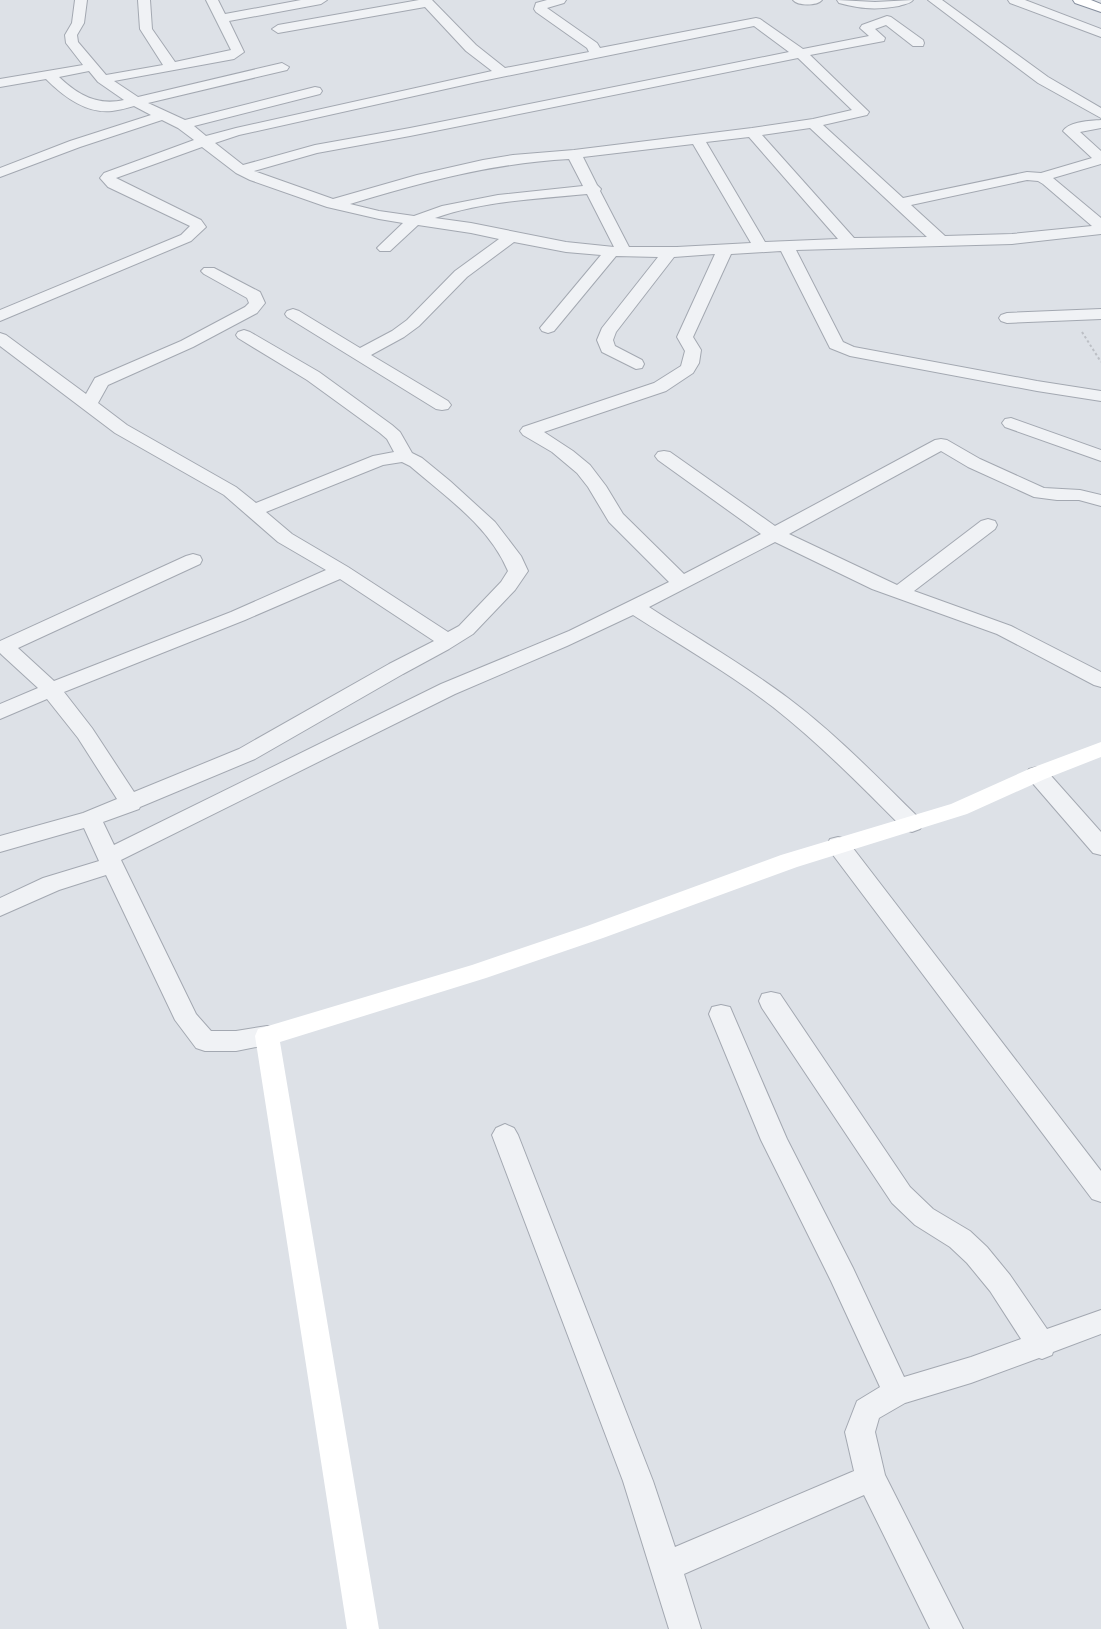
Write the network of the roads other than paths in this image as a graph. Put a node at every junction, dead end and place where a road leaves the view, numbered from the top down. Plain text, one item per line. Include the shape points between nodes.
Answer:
1 (81, 0) edge
2 (144, 0) edge
3 (212, 0) edge
4 (321, 0) edge
5 (560, 0) edge
6 (799, 0) edge
7 (816, 0) edge
8 (843, 0) edge
9 (907, 0) edge
10 (934, 0) edge
11 (1014, 0) edge
12 (1079, 0) edge
13 (427, 2) edge
14 (1101, 8) edge
15 (221, 18) junction
16 (278, 29) dead end
17 (1101, 32) edge
18 (918, 43) dead end
19 (596, 53) junction
20 (801, 54) junction
21 (92, 67) junction
22 (171, 67) junction
23 (282, 67) dead end
24 (503, 73) junction
25 (49, 75) junction
26 (103, 79) junction
27 (0, 83) edge
28 (315, 91) dead end
29 (137, 102) junction
30 (1101, 114) edge
31 (164, 115) junction
32 (813, 123) junction
33 (1101, 124) edge
34 (183, 125) junction
35 (752, 132) junction
36 (697, 139) junction
37 (205, 141) junction
38 (574, 154) junction
39 (1101, 159) edge
40 (241, 170) junction
41 (0, 173) edge
42 (1042, 177) junction
43 (594, 189) junction
44 (901, 203) junction
45 (332, 204) junction
46 (413, 221) junction
47 (1101, 226) edge
48 (1101, 229) edge
49 (511, 237) junction
50 (941, 241) junction
51 (850, 243) junction
52 (786, 246) junction
53 (385, 248) dead end
54 (761, 248) junction
55 (725, 250) junction
56 (618, 252) junction
57 (670, 252) junction
58 (209, 271) dead end
59 (293, 314) dead end
60 (1101, 314) edge
61 (0, 316) edge
62 (1007, 318) dead end
63 (548, 328) dead end
64 (244, 335) dead end
65 (0, 338) edge
66 (360, 354) junction
67 (636, 364) dead end
68 (1101, 396) edge
69 (88, 405) junction
70 (442, 405) dead end
71 (1011, 423) dead end
72 (405, 456) junction
73 (664, 456) dead end
74 (1101, 456) edge
75 (1101, 501) edge
76 (253, 511) junction
77 (988, 525) dead end
78 (774, 534) junction
79 (192, 560) dead end
80 (341, 571) junction
81 (681, 582) junction
82 (899, 593) junction
83 (633, 606) junction
84 (448, 641) junction
85 (1101, 680) edge
86 (50, 690) junction
87 (0, 712) edge
88 (1101, 749) edge
89 (1037, 774) junction
90 (130, 804) junction
91 (90, 819) junction
92 (912, 824) junction
93 (0, 844) edge
94 (838, 845) junction
95 (1101, 847) edge
96 (110, 861) junction
97 (0, 908) edge
98 (771, 1001) dead end
99 (721, 1014) dead end
100 (267, 1036) junction
101 (505, 1135) dead end
102 (1101, 1191) edge
103 (1101, 1322) edge
104 (1042, 1346) junction
105 (897, 1392) junction
106 (871, 1478) junction
107 (666, 1566) junction
108 (363, 1629) edge
109 (685, 1629) edge
110 (947, 1629) edge

1 - 21 street via 78,23 71,35 72,43
2 - 22 street via 146,29
3 - 15 street
4 - 15 street
5 - 19 street via 540,6 540,9 592,46
6 - 7 street
8 - 9 street via 875,7
10 - 30 street via 1037,76
11 - 17 street
12 - 14 main road
13 - 16 street
13 - 24 street via 471,48
15 - 22 street via 238,52
18 - 20 street via 887,20 866,28 879,38
19 - 20 street via 756,22
19 - 24 street via 582,59
20 - 32 street via 862,112
20 - 40 street via 315,149
21 - 25 street
21 - 26 street
22 - 26 street
23 - 29 street
24 - 37 street via 309,115
25 - 27 street
25 - 29 street via 70,94 88,104 112,107
26 - 29 street via 114,89
28 - 34 street
29 - 31 street
31 - 34 street
31 - 41 street via 75,144
32 - 35 street
32 - 44 street
33 - 39 street via 1080,127 1070,132
34 - 37 street
35 - 36 street
35 - 51 street
36 - 38 street
36 - 54 street
37 - 40 street
37 - 61 street via 116,172 107,178 113,184 196,222 198,228 193,233
38 - 43 street
38 - 45 street via 504,160 378,190
39 - 42 street
40 - 45 street
42 - 44 street via 1027,176
42 - 47 street
43 - 46 street via 498,199 466,205
43 - 56 street
44 - 50 street
45 - 46 street
46 - 49 street via 471,228
46 - 53 street
48 - 50 street via 1037,237
49 - 56 street
49 - 66 street via 461,274 413,323
50 - 51 street
51 - 52 street
52 - 54 street
52 - 68 street via 836,345 858,352
54 - 55 street
55 - 57 street
55 - 81 street via 685,337 693,350 687,369 660,387 529,432 559,448 585,470 620,522
56 - 57 street
56 - 63 street
57 - 67 street via 608,331 605,340 608,349
58 - 69 street via 254,295 257,303 251,310 187,344 101,382
59 - 66 street
60 - 62 street
64 - 72 street via 313,376 386,428 394,436
65 - 69 street
66 - 70 street
69 - 76 street via 121,429 230,491
71 - 74 street
72 - 76 street via 379,460
72 - 84 street via 416,462 478,516 500,540 518,571 508,586 466,630
73 - 78 street
75 - 78 street via 1080,495 1040,493 974,463 940,444
76 - 80 street via 285,538
77 - 82 street
78 - 81 street
78 - 82 street via 857,576
79 - 86 street via 7,645 9,651
80 - 84 street
80 - 86 street via 238,616
81 - 83 street
82 - 85 street via 1004,630
83 - 92 street via 780,702 835,748
83 - 96 street via 571,637 441,692
84 - 90 street via 247,754
86 - 87 street
86 - 90 street via 85,733
88 - 89 main road
89 - 92 main road via 987,798
89 - 95 street
90 - 91 street
91 - 93 street
91 - 96 street
92 - 94 main road
94 - 100 main road via 478,972
94 - 102 street
96 - 97 street via 51,884
96 - 100 street via 187,1020 205,1041 236,1041
98 - 104 street via 901,1195 924,1217 960,1239 977,1255 1000,1283
99 - 105 street via 774,1140 843,1276
100 - 108 main road
101 - 107 street via 635,1474
103 - 104 street
104 - 105 street
105 - 106 street via 867,1410 860,1432
106 - 107 street
106 - 110 street
107 - 109 street

